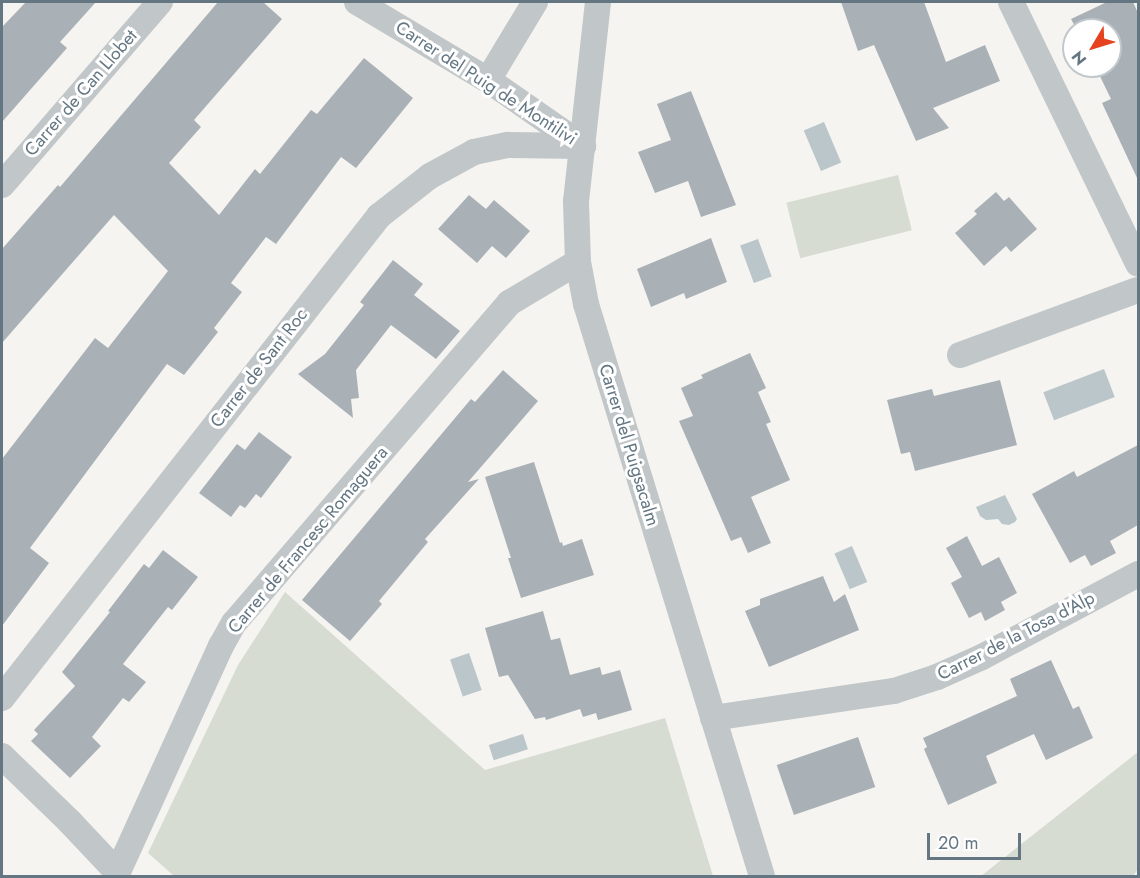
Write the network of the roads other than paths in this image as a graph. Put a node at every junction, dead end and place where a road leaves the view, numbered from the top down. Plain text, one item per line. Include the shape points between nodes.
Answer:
1 (160, 2) edge
2 (357, 2) edge
3 (535, 2) edge
4 (598, 2) edge
5 (1011, 2) edge
6 (488, 80) junction
7 (583, 146) junction
8 (2, 185) edge
9 (578, 262) junction
10 (1138, 264) edge
11 (1138, 290) edge
12 (960, 355) dead end
13 (1138, 574) edge
14 (2, 698) edge
15 (713, 718) junction
16 (2, 756) edge
17 (125, 872) edge
18 (762, 876) edge

1 - 8 street, Carrer de Can Llobet
2 - 6 street, Carrer del Puig de Montilivi
3 - 6 street
4 - 7 street, Carrer del Puigsacalm
5 - 10 street
6 - 7 street, Carrer del Puig de Montilivi
7 - 9 street, Carrer del Puigsacalm via 576,202
7 - 14 street, Carrer de Sant Roc via 508,146 474,152 430,176 379,216
9 - 15 street, Carrer del Puigsacalm via 586,304
9 - 17 street, Carrer de Francesc Romaguera via 509,303 234,623
11 - 12 street
13 - 15 street, Carrer de la Tosa d'Alp via 937,677 894,691
15 - 18 street, Carrer del Puigsacalm
16 - 17 street

